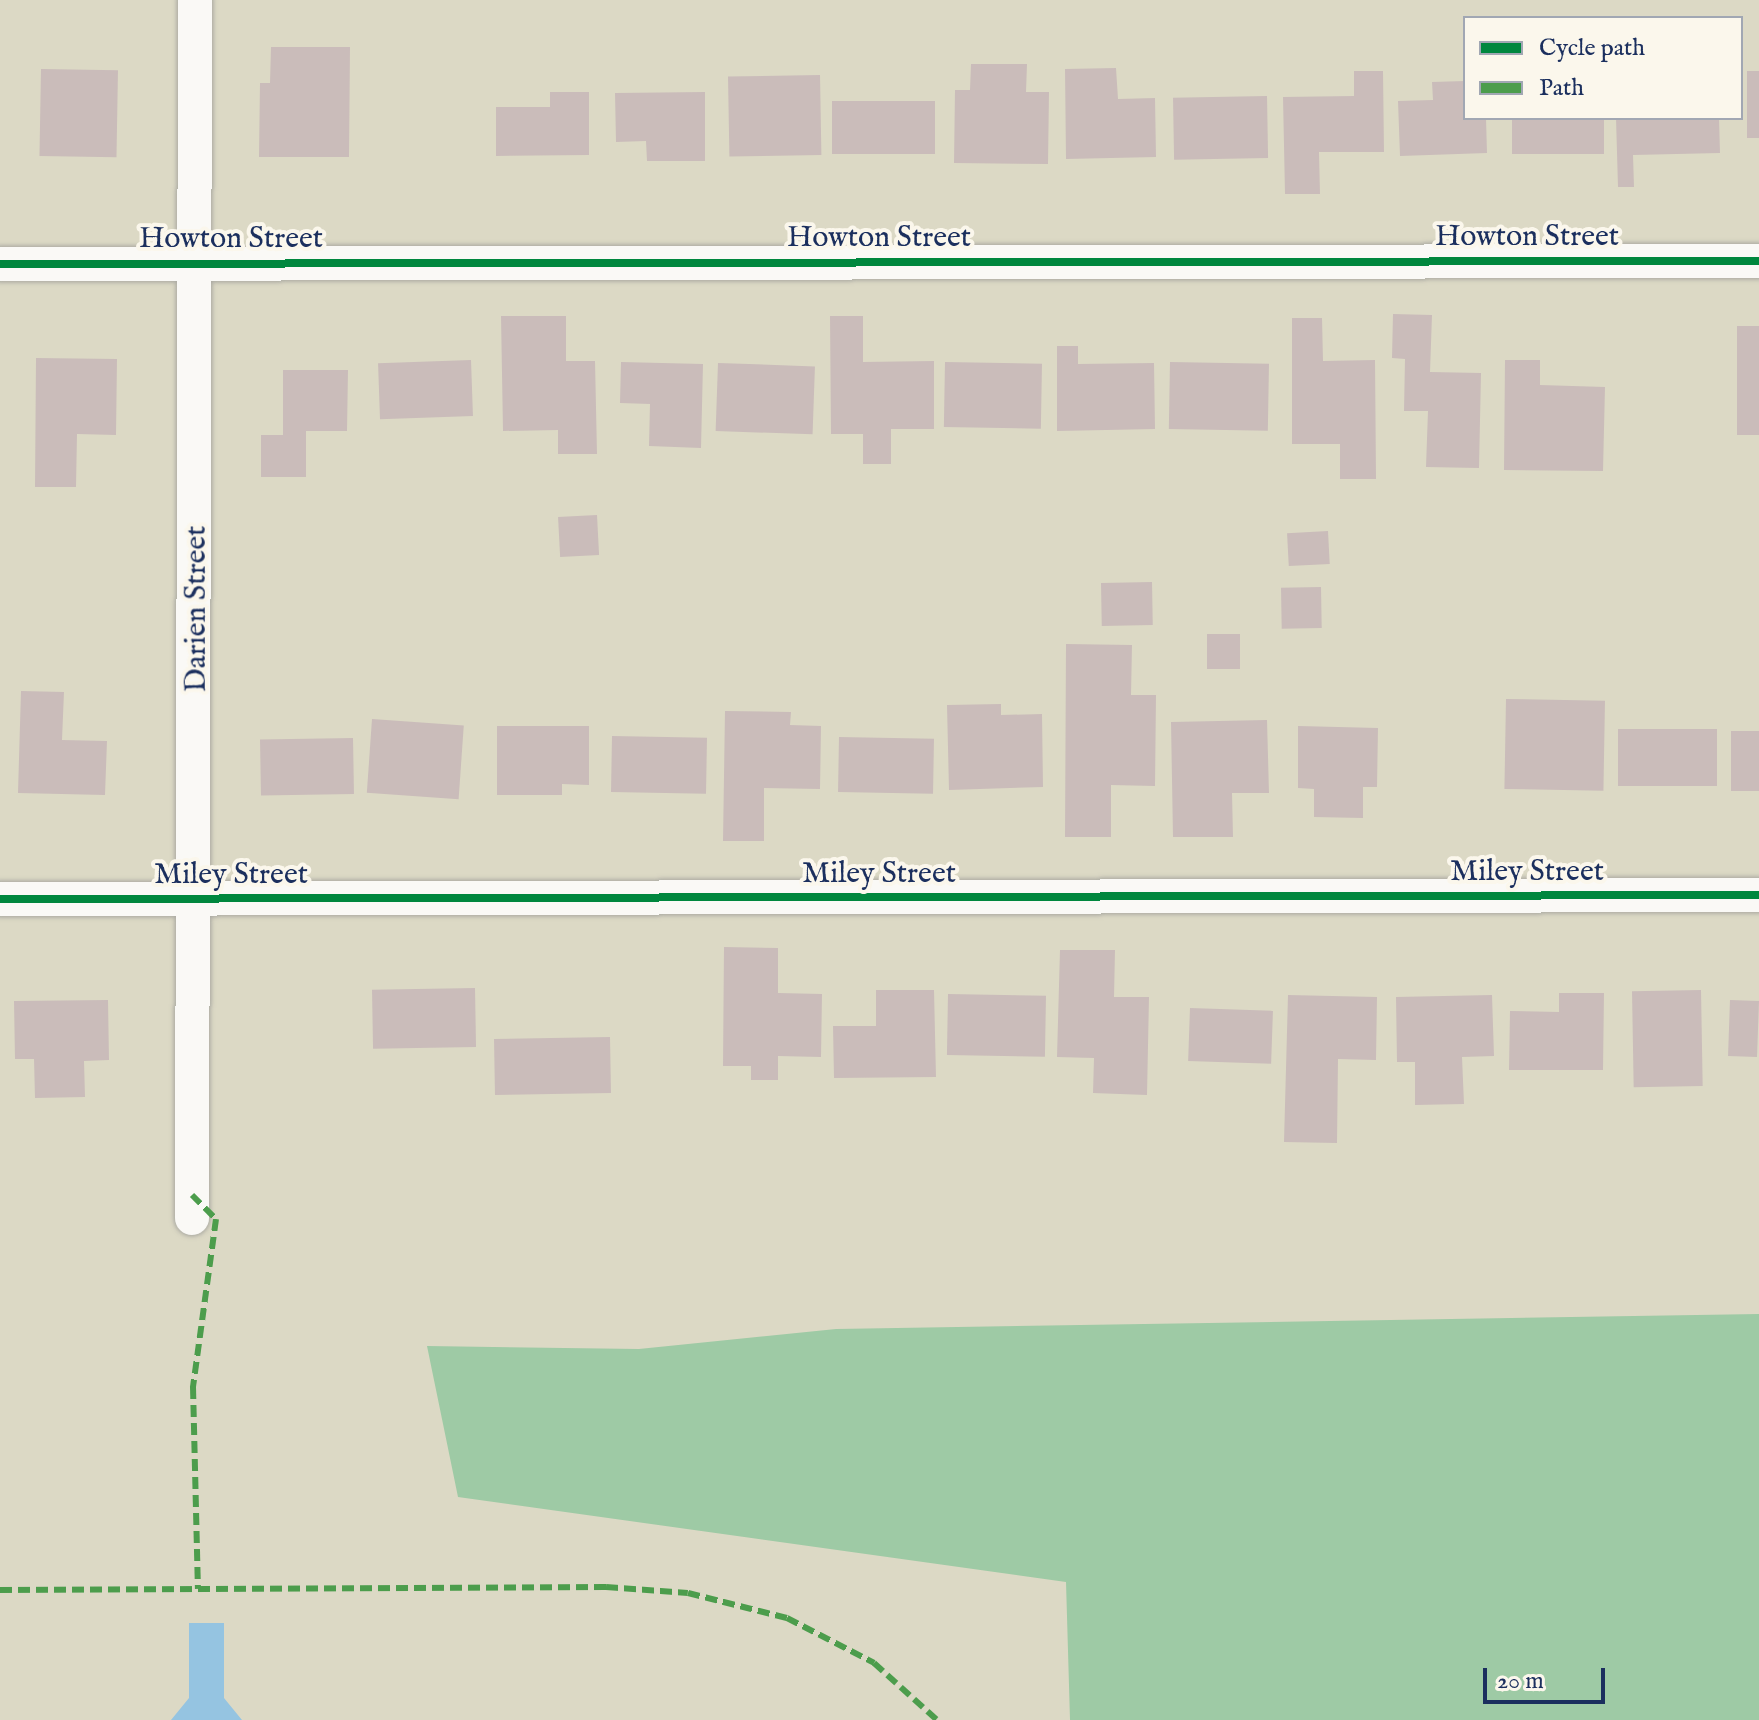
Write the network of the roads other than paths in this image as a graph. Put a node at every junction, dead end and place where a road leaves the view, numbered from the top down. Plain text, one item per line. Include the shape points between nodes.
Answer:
1 (195, 0) edge
2 (1759, 261) edge
3 (197, 263) junction
4 (0, 264) edge
5 (1759, 895) edge
6 (0, 899) edge
7 (196, 900) junction
8 (192, 1218) dead end

1 - 3 street, Darien Street
2 - 3 street, Howton Street
3 - 4 street, Howton Street
3 - 7 street, Darien Street
5 - 7 street, Miley Street
6 - 7 street, Miley Street
7 - 8 street, Darien Street

